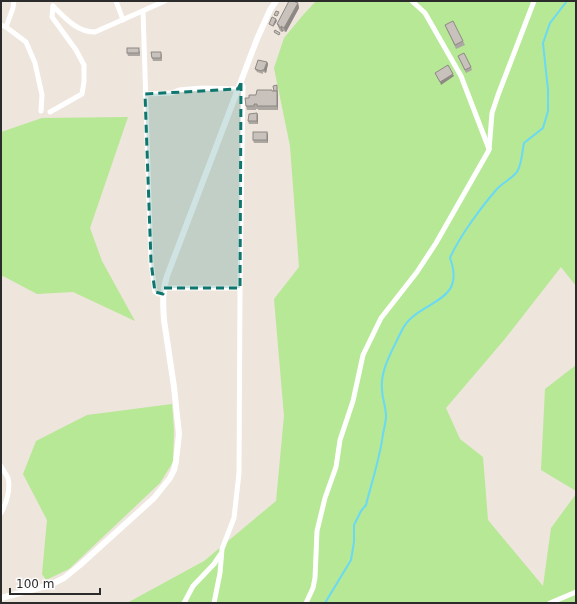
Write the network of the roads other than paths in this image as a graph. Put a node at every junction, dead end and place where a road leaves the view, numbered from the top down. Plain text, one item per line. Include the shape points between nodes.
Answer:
1 (14, 1) edge
2 (116, 1) edge
3 (165, 1) edge
4 (276, 1) edge
5 (412, 1) edge
6 (534, 1) edge
7 (143, 11) junction
8 (123, 20) junction
9 (4, 26) edge
10 (241, 83) junction
11 (238, 89) junction
12 (145, 94) junction
13 (41, 111) dead end
14 (50, 112) dead end
15 (489, 150) junction
16 (240, 288) junction
17 (163, 291) junction
18 (1, 466) edge
19 (1, 513) edge
20 (220, 554) junction
21 (576, 592) edge
22 (1, 598) edge
23 (184, 603) edge
24 (214, 603) edge
25 (306, 603) edge
26 (550, 603) edge

1 - 9 street
2 - 8 street
3 - 7 street
4 - 10 street via 257,39
5 - 15 street via 425,13 462,76
6 - 15 street via 492,113
7 - 8 street
7 - 12 street
8 - 14 street via 89,32 69,22 53,6 52,17 84,65 84,81 82,94
9 - 13 street via 26,42 35,63 42,95
10 - 11 street
10 - 16 street via 243,86
11 - 12 street via 202,88
11 - 17 street
12 - 17 street via 151,262 154,288 158,294
15 - 25 street via 436,243 381,318 363,355 353,400 340,440 336,467 324,498 318,524 315,578
16 - 17 street
16 - 20 street via 239,473 234,518
17 - 22 street via 164,320 179,434 176,461 170,478 154,498 64,578 50,585
18 - 19 street via 8,478 8,495
20 - 23 street via 193,586
20 - 24 street via 220,573
21 - 26 street

